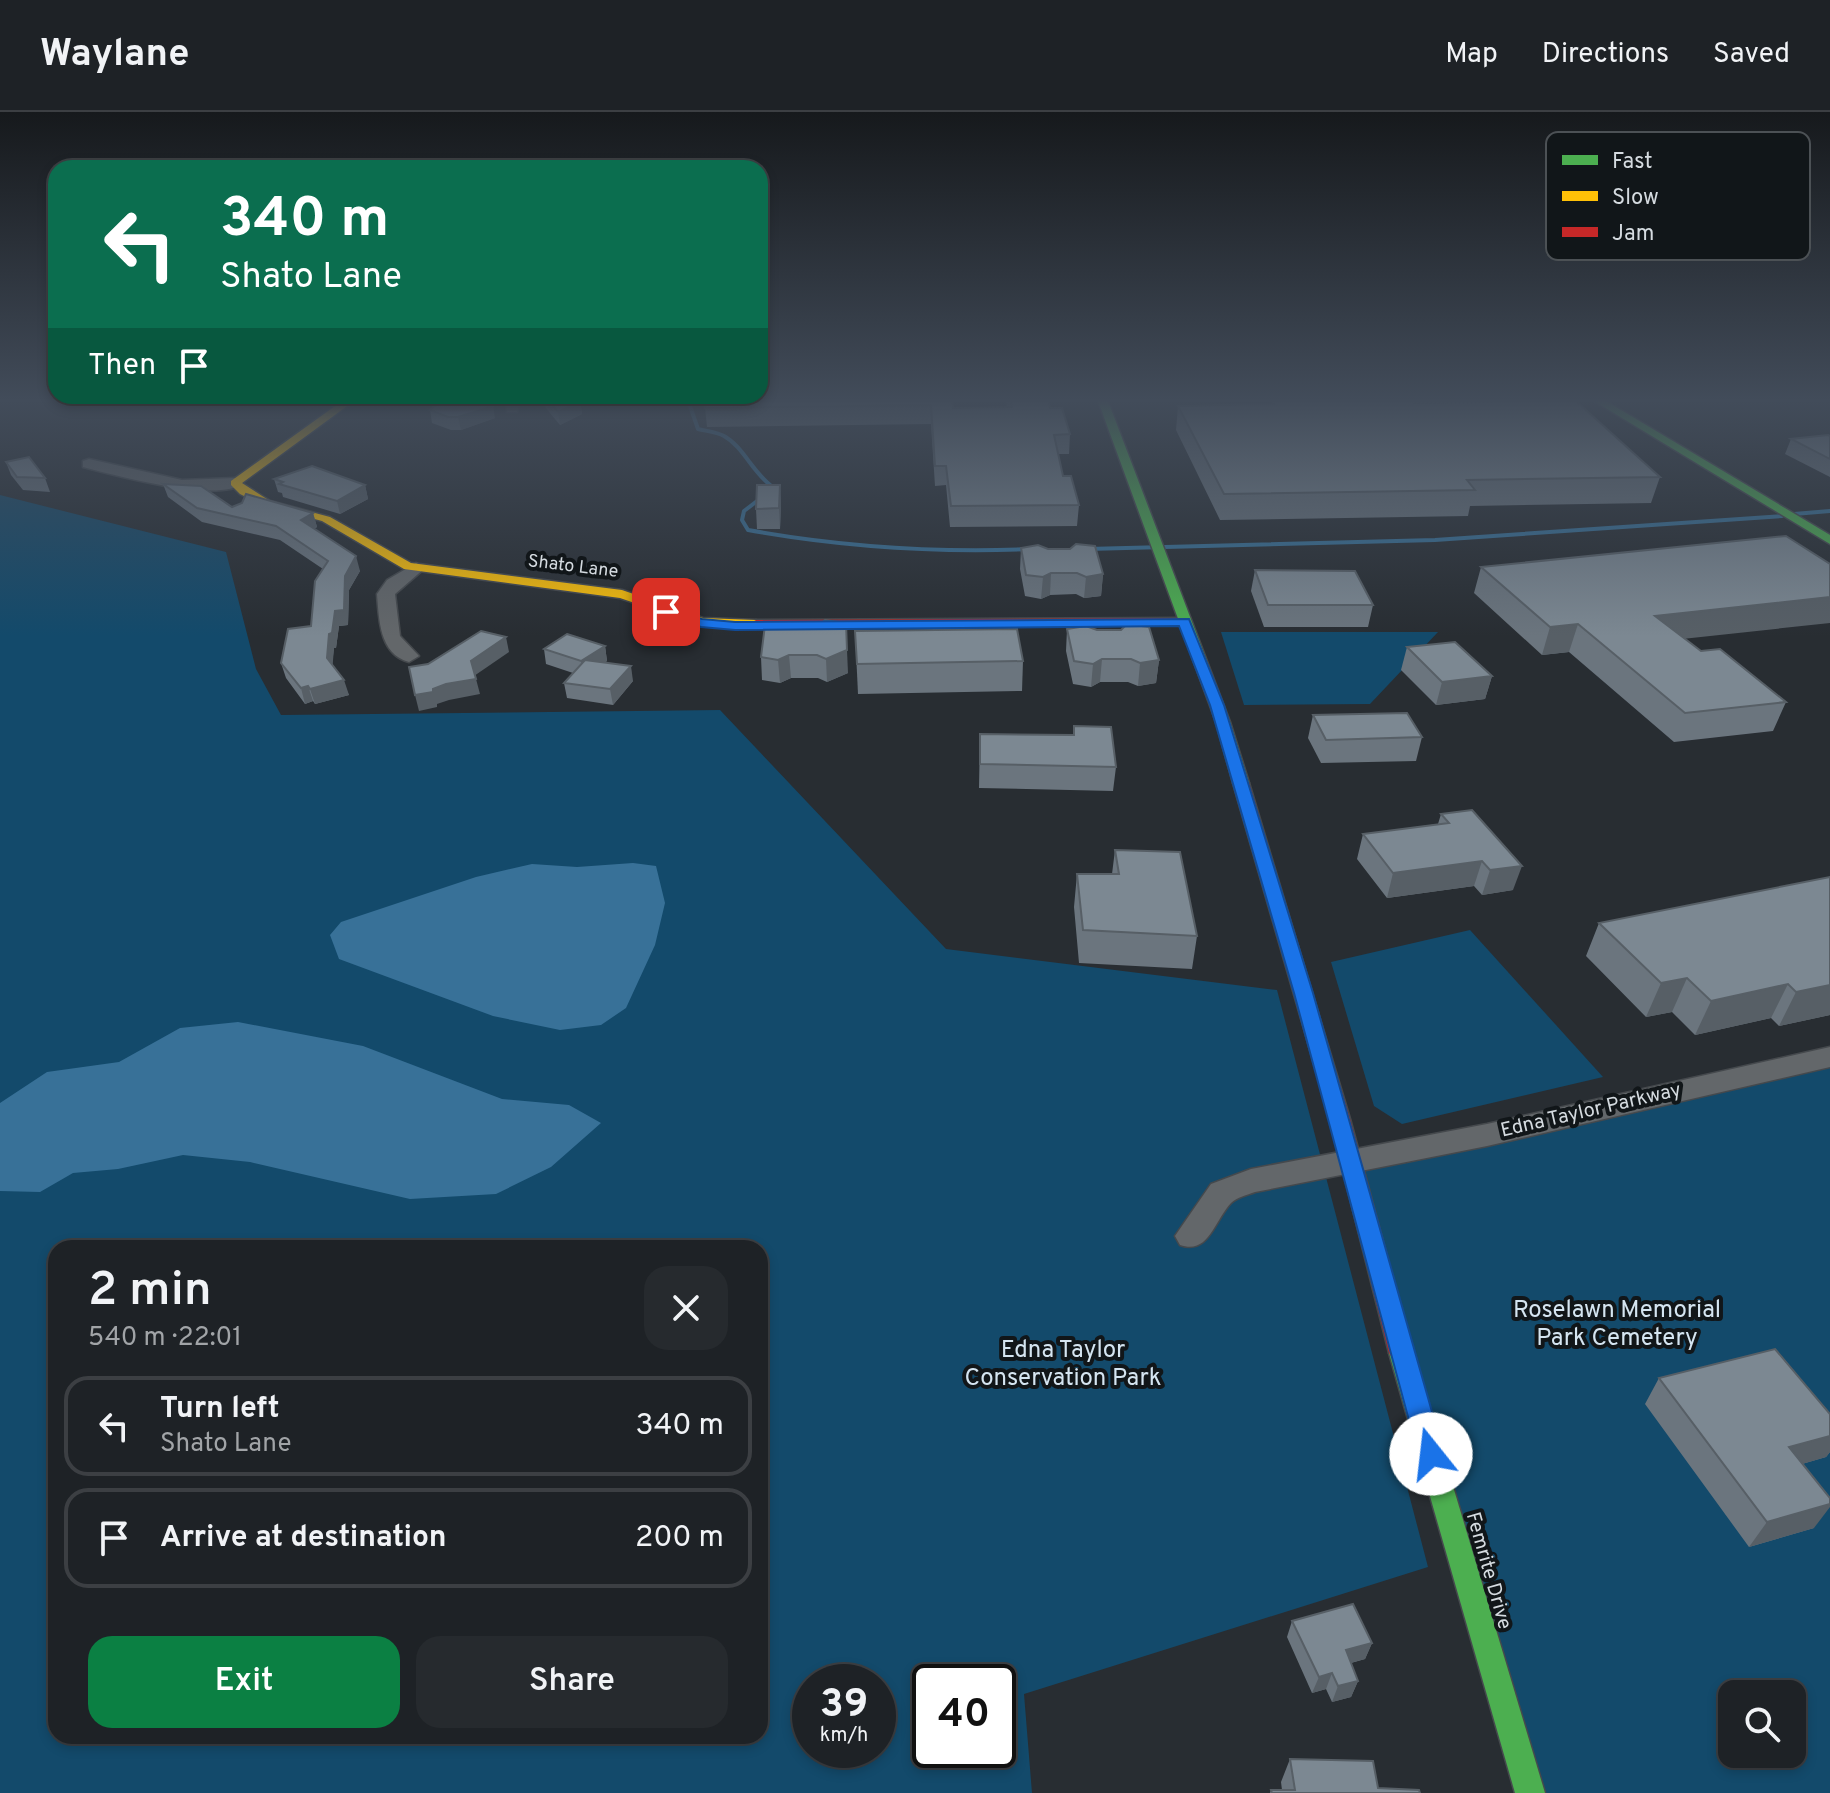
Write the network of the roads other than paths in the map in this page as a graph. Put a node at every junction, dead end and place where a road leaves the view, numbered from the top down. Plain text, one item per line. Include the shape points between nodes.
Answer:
1 (157, 479) edge
2 (240, 479) edge
3 (1132, 479) edge
4 (1729, 479) edge
5 (1765, 479) edge
6 (235, 483) junction
7 (1793, 496) dead end
8 (1830, 540) edge
9 (416, 568) junction
10 (1184, 622) junction
11 (409, 656) dead end
12 (1830, 1057) edge
13 (1352, 1161) junction
14 (1191, 1236) dead end
15 (1530, 1793) edge

1 - 6 street via 182,485
2 - 6 street
3 - 10 street, Femrite Drive
4 - 8 street
5 - 7 street
6 - 9 street, Shato Lane via 251,500 328,519 378,553
9 - 10 street, Shato Lane via 622,594 687,620 735,626
9 - 11 street via 386,594 391,637
10 - 13 street, Femrite Drive via 1223,722
12 - 13 street, Edna Taylor Parkway
13 - 14 street, Edna Taylor Parkway via 1222,1192
13 - 15 street, Femrite Drive via 1383,1290

